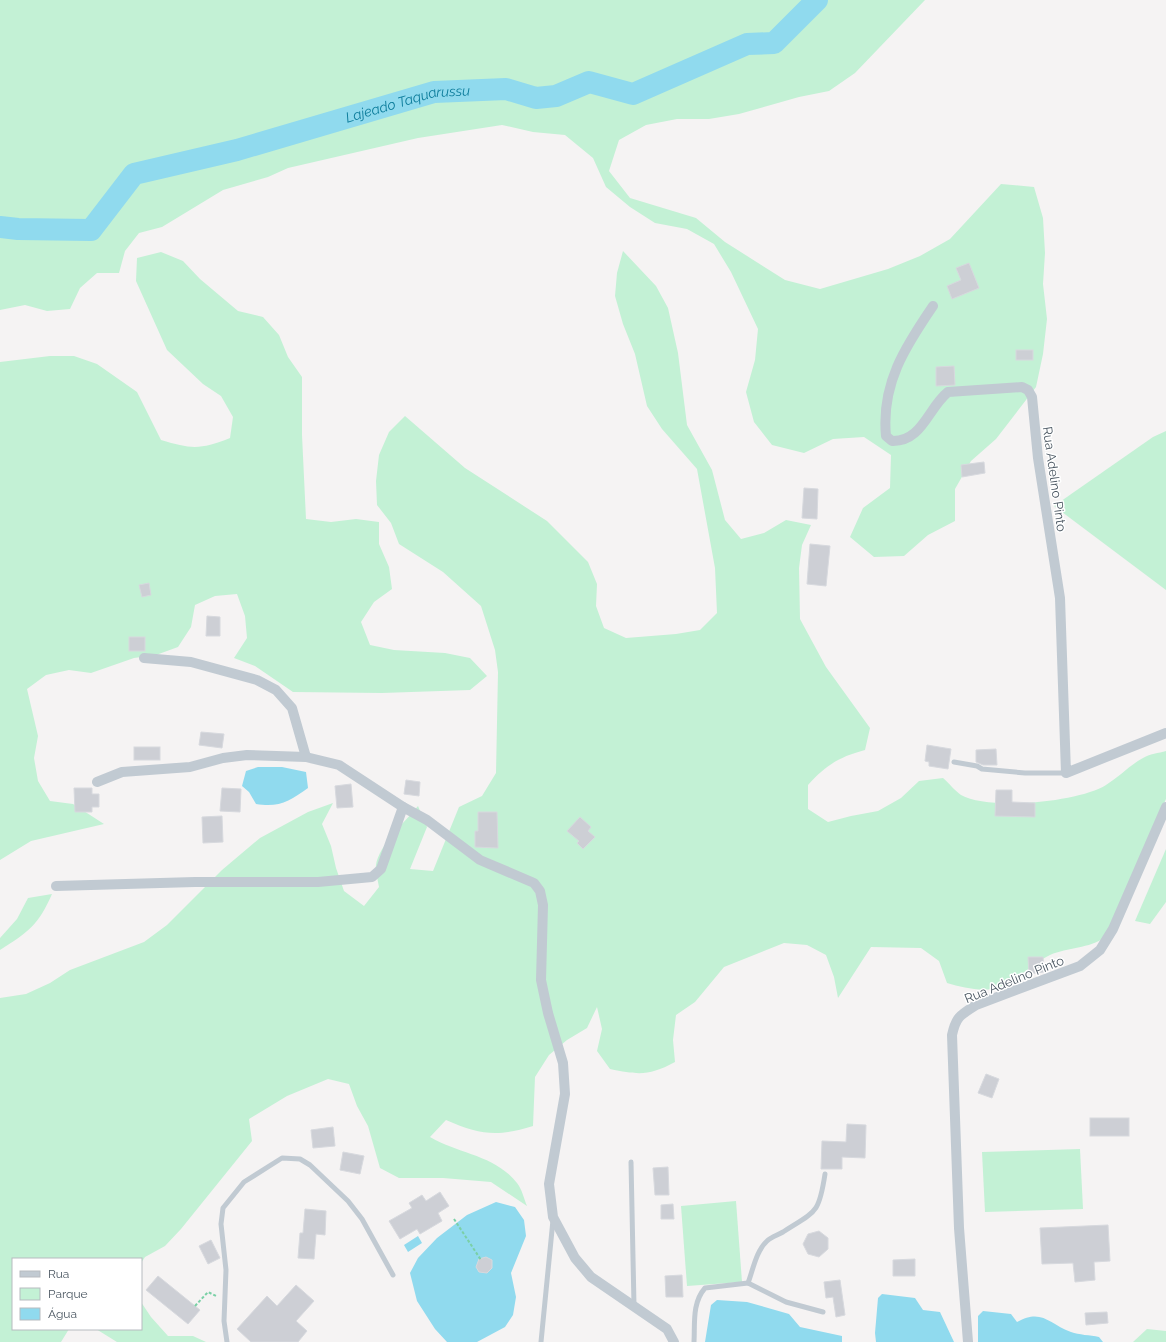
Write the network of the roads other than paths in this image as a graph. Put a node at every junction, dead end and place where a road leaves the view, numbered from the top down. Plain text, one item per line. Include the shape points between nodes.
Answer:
1 (933, 306) dead end
2 (144, 658) dead end
3 (1166, 733) edge
4 (306, 757) junction
5 (954, 762) dead end
6 (1066, 773) junction
7 (97, 782) dead end
8 (403, 807) junction
9 (1166, 807) edge
10 (56, 886) dead end
11 (630, 1162) dead end
12 (825, 1174) dead end
13 (553, 1217) junction
14 (393, 1275) dead end
15 (748, 1283) junction
16 (634, 1306) junction
17 (823, 1312) dead end
18 (228, 1342) edge
19 (541, 1342) edge
20 (674, 1342) edge
21 (694, 1342) edge
22 (968, 1342) edge

1 - 6 street, Rua Adelino Pinto via 899,359 886,413 886,436 892,441 910,437 928,418 941,397 948,392 1022,387 1028,390 1032,397 1038,458 1060,598
2 - 4 street via 191,662 257,680 276,690 292,708
3 - 6 street
4 - 7 street via 247,755 223,758 190,767 122,772
4 - 8 street via 339,765
5 - 6 lane via 982,769 1011,772
8 - 10 street via 381,869 372,877 318,882
8 - 13 street via 427,820 480,860 534,883 540,891 543,905 541,980 563,1063 564,1086 548,1184
9 - 22 street, Rua Adelino Pinto via 1113,929 1100,950 1080,966 976,1006 960,1014 955,1022 952,1035 959,1228
11 - 16 lane
12 - 15 lane via 822,1199 817,1208 809,1216 767,1241 760,1250
13 - 16 street via 575,1258 591,1278
13 - 19 lane
14 - 18 lane via 362,1219 348,1201 310,1165 300,1159 282,1158 244,1182 223,1208 221,1224 226,1270 224,1321
15 - 17 lane via 786,1302
15 - 21 lane via 705,1288 695,1304
16 - 20 street via 667,1329

